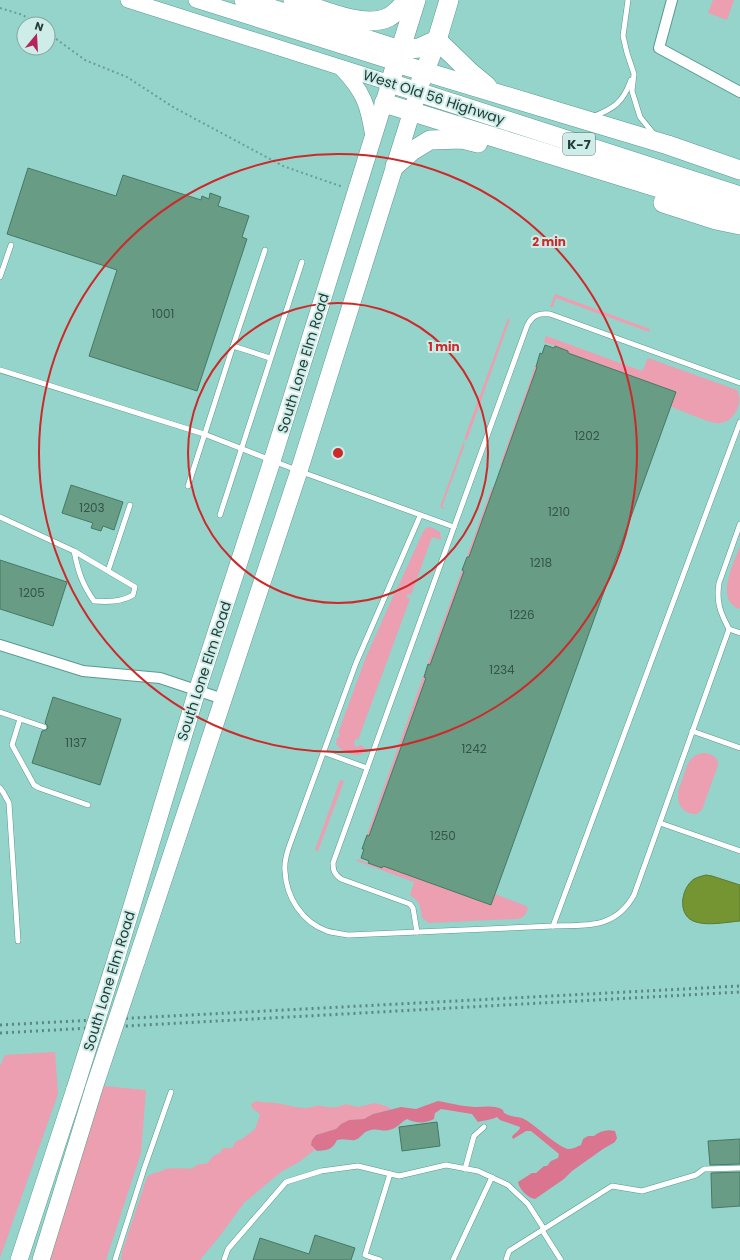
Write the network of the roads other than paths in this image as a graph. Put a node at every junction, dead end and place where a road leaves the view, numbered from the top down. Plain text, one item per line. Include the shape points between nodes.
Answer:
1 (128, 0) edge
2 (196, 0) edge
3 (244, 0) edge
4 (293, 0) edge
5 (407, 0) edge
6 (416, 0) edge
7 (449, 0) edge
8 (626, 0) edge
9 (672, 0) edge
10 (437, 40) junction
11 (398, 56) junction
12 (339, 66) junction
13 (424, 71) junction
14 (634, 74) junction
15 (390, 83) junction
16 (739, 89) edge
17 (418, 92) junction
18 (497, 94) junction
19 (384, 103) junction
20 (411, 112) junction
21 (584, 120) junction
22 (373, 137) junction
23 (668, 145) junction
24 (394, 166) junction
25 (740, 170) edge
26 (740, 196) edge
27 (740, 211) edge
28 (740, 224) edge
29 (11, 244) dead end
30 (265, 250) dead end
31 (302, 262) dead end
32 (0, 277) edge
33 (233, 346) junction
34 (270, 358) junction
35 (0, 370) edge
36 (740, 383) edge
37 (740, 422) edge
38 (204, 434) junction
39 (242, 448) junction
40 (272, 461) junction
41 (299, 470) junction
42 (188, 486) dead end
43 (130, 505) dead end
44 (220, 515) dead end
45 (420, 516) junction
46 (0, 517) edge
47 (740, 524) edge
48 (454, 527) junction
49 (74, 551) junction
50 (108, 571) junction
51 (729, 629) junction
52 (740, 633) edge
53 (0, 644) edge
54 (197, 691) junction
55 (223, 699) junction
56 (0, 712) edge
57 (20, 719) junction
58 (44, 727) dead end
59 (692, 732) junction
60 (740, 748) edge
61 (324, 752) junction
62 (367, 768) junction
63 (0, 788) edge
64 (88, 805) dead end
65 (660, 823) junction
66 (740, 851) edge
67 (554, 926) junction
68 (417, 932) junction
69 (18, 941) dead end
70 (171, 1092) dead end
71 (484, 1128) dead end
72 (740, 1168) edge
73 (466, 1169) junction
74 (390, 1174) junction
75 (492, 1177) junction
76 (543, 1229) junction
77 (19, 1260) edge
78 (40, 1260) edge
79 (115, 1260) edge
80 (224, 1260) edge
81 (380, 1260) edge
82 (453, 1260) edge
83 (506, 1260) edge
84 (561, 1260) edge

1 - 12 main road, West Old 56 Highway
2 - 11 main road, West Old 56 Highway
3 - 11 highway
4 - 5 highway via 342,17 375,21 388,17
6 - 11 highway
7 - 10 highway
8 - 14 lane via 623,36
9 - 16 street via 659,48
10 - 11 highway
10 - 13 highway
10 - 18 highway, K-7
11 - 13 highway, West Old 56 Highway
11 - 15 highway
12 - 15 main road, West Old 56 Highway
12 - 22 main road via 355,83 364,98
13 - 17 highway
13 - 18 highway, West Old 56 Highway
14 - 21 lane via 625,94 617,104 608,111
14 - 23 lane via 632,91 640,118 650,132
15 - 17 highway, West Old 56 Highway / K-7
15 - 19 main road, South Lone Elm Road
17 - 20 main road, South Lone Elm Road
17 - 26 highway, West Old 56 Highway / K-7
18 - 21 highway, West Old 56 Highway / K-7
19 - 20 highway
19 - 22 main road, South Lone Elm Road
20 - 24 main road, South Lone Elm Road
20 - 27 highway via 688,198
21 - 23 highway, West Old 56 Highway / K-7
22 - 40 main road, South Lone Elm Road
23 - 25 highway, West Old 56 Highway / K-7
24 - 28 highway via 430,140 462,139 716,220
24 - 41 main road, South Lone Elm Road
29 - 32 lane
30 - 33 lane
31 - 34 lane
33 - 34 lane
33 - 38 lane
34 - 39 lane
35 - 38 lane
36 - 48 lane via 550,314 537,314 527,326
37 - 67 lane
38 - 39 lane
38 - 42 lane
39 - 40 lane
39 - 44 lane
40 - 41 lane
40 - 54 main road, South Lone Elm Road
41 - 45 lane
41 - 55 main road, South Lone Elm Road
43 - 50 lane
45 - 48 lane
45 - 61 lane via 359,655
46 - 49 lane
47 - 51 lane via 717,593 721,614
48 - 62 lane
49 - 50 lane
49 - 50 lane via 78,572 94,600 107,602 133,595 135,587
51 - 52 lane
51 - 59 lane
53 - 54 street via 83,672 160,678
54 - 55 street
54 - 77 main road, South Lone Elm Road, bridge via 116,959
55 - 78 main road, South Lone Elm Road, bridge via 94,1088
56 - 57 lane
57 - 58 lane
57 - 64 lane via 12,745 34,785
59 - 60 lane
59 - 65 lane
61 - 62 lane
61 - 68 lane via 286,856 287,884 295,906 315,925 327,931 349,935
62 - 68 lane via 333,863 333,870 341,879 410,904
63 - 69 lane via 9,803
65 - 66 lane
65 - 67 lane via 634,895 624,910 605,922
67 - 68 lane
70 - 79 lane
71 - 73 lane via 474,1136
72 - 76 lane via 704,1169 696,1175 642,1191 612,1186
73 - 74 lane via 446,1165 399,1176
73 - 75 lane
74 - 80 lane via 358,1166 321,1171 286,1182 228,1249
74 - 81 lane via 365,1255
75 - 76 lane via 508,1185 528,1204
75 - 82 lane
76 - 83 lane via 509,1251
76 - 84 lane

